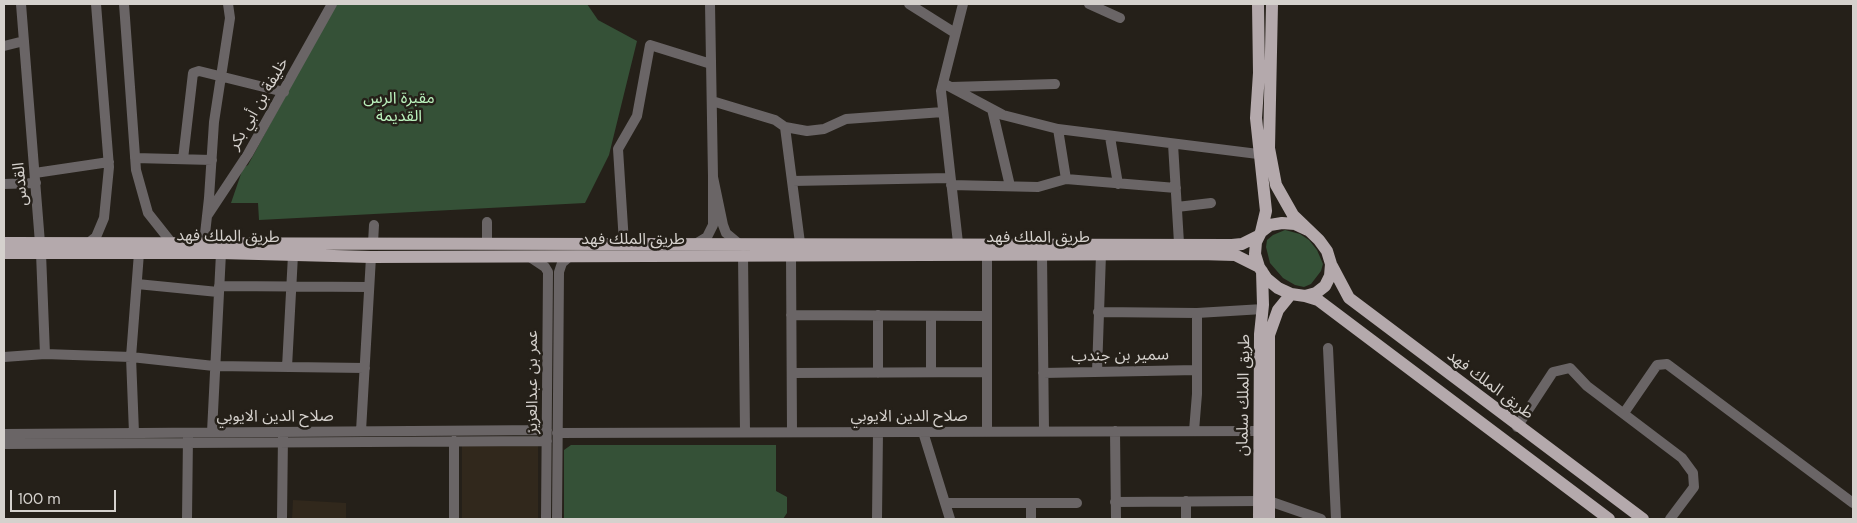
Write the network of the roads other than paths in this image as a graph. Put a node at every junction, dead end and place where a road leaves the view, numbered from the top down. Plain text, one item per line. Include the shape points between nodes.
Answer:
1 (21, 4) edge
2 (96, 4) edge
3 (124, 4) edge
4 (228, 4) edge
5 (332, 4) edge
6 (710, 4) edge
7 (909, 4) edge
8 (963, 4) edge
9 (1089, 4) edge
10 (1258, 4) edge
11 (1272, 4) edge
12 (1120, 18) dead end
13 (956, 33) junction
14 (24, 41) junction
15 (4, 46) edge
16 (711, 64) junction
17 (221, 76) junction
18 (1055, 84) dead end
19 (947, 85) junction
20 (284, 92) junction
21 (712, 101) junction
22 (992, 109) junction
23 (943, 112) junction
24 (784, 127) junction
25 (1058, 129) junction
26 (1110, 137) junction
27 (1173, 144) junction
28 (1258, 154) junction
29 (135, 158) junction
30 (183, 159) junction
31 (212, 160) junction
32 (109, 162) junction
33 (713, 177) junction
34 (36, 178) junction
35 (1066, 180) junction
36 (792, 181) junction
37 (951, 181) junction
38 (4, 184) edge
39 (1118, 184) junction
40 (1010, 186) junction
41 (1176, 188) junction
42 (1211, 203) dead end
43 (1177, 207) junction
44 (207, 216) junction
45 (486, 222) dead end
46 (374, 225) dead end
47 (723, 225) junction
48 (1308, 230) junction
49 (1259, 234) junction
50 (91, 241) junction
51 (171, 242) junction
52 (4, 243) edge
53 (204, 243) junction
54 (373, 243) junction
55 (487, 243) junction
56 (624, 243) junction
57 (717, 243) junction
58 (738, 243) junction
59 (800, 243) junction
60 (958, 243) junction
61 (1179, 244) junction
62 (40, 248) junction
63 (292, 251) junction
64 (4, 253) edge
65 (139, 253) junction
66 (221, 253) junction
67 (1042, 254) junction
68 (1101, 254) junction
69 (743, 255) junction
70 (791, 255) junction
71 (987, 255) junction
72 (527, 256) junction
73 (570, 256) junction
74 (371, 257) junction
75 (1331, 264) junction
76 (1260, 269) junction
77 (137, 284) junction
78 (291, 287) junction
79 (369, 287) junction
80 (219, 289) junction
81 (1291, 294) junction
82 (1304, 296) junction
83 (1263, 309) junction
84 (1098, 312) junction
85 (1197, 313) junction
86 (791, 314) junction
87 (878, 315) junction
88 (931, 316) junction
89 (987, 316) junction
90 (1328, 348) dead end
91 (45, 354) junction
92 (4, 356) edge
93 (130, 356) junction
94 (214, 366) junction
95 (287, 366) junction
96 (365, 368) junction
97 (1197, 370) junction
98 (792, 372) junction
99 (878, 372) junction
100 (931, 372) junction
101 (987, 372) junction
102 (1097, 372) junction
103 (1043, 373) junction
104 (1624, 413) junction
105 (1517, 427) junction
106 (361, 431) junction
107 (1115, 431) junction
108 (1194, 431) junction
109 (1260, 431) junction
110 (212, 432) junction
111 (552, 432) junction
112 (745, 432) junction
113 (792, 432) junction
114 (878, 432) junction
115 (923, 432) junction
116 (986, 432) junction
117 (1044, 432) junction
118 (134, 433) junction
119 (4, 434) edge
120 (283, 437) junction
121 (188, 438) junction
122 (454, 441) junction
123 (547, 441) junction
124 (4, 444) edge
125 (1186, 501) junction
126 (1264, 501) junction
127 (1115, 502) junction
128 (945, 503) junction
129 (1031, 503) junction
130 (1077, 503) dead end
131 (1853, 504) edge
132 (187, 519) edge
133 (282, 519) edge
134 (454, 519) edge
135 (546, 519) edge
136 (557, 519) edge
137 (877, 519) edge
138 (950, 519) edge
139 (1031, 519) edge
140 (1116, 519) edge
141 (1186, 519) edge
142 (1259, 519) edge
143 (1269, 519) edge
144 (1321, 519) edge
145 (1336, 519) edge
146 (1608, 519) edge
147 (1643, 519) edge
148 (1670, 519) edge

1 - 14 street, القدس
2 - 32 street
3 - 29 street
4 - 17 street, خليفة بن أبي بكر via 230,18
5 - 20 street, خليفة بن أبي بكر
6 - 16 street
7 - 13 street
8 - 13 street
9 - 12 street
10 - 28 main road
11 - 48 main road via 1269,148 1272,167 1284,202
13 - 19 street
14 - 15 street
14 - 34 street, القدس
16 - 21 street
16 - 56 street via 650,45 636,116 618,150
17 - 20 street
17 - 30 street via 200,70 193,73
17 - 31 street, خليفة بن أبي بكر
18 - 19 street
19 - 22 street
19 - 23 street via 941,91
20 - 44 street, خليفة بن أبي بكر
21 - 24 street via 774,120
21 - 33 street
22 - 25 street via 1003,115
22 - 40 street
23 - 24 street via 846,119 824,129 807,131
23 - 37 street
24 - 36 street
25 - 26 street
25 - 35 street
26 - 27 street
26 - 39 street
27 - 28 street
27 - 41 street
28 - 49 main road via 1266,211
29 - 30 street
29 - 51 street via 145,206
30 - 31 street
31 - 44 street, خليفة بن أبي بكر
32 - 34 street
32 - 50 street via 104,218
33 - 47 street
33 - 57 street via 713,225
34 - 38 street
34 - 62 street, القدس
35 - 39 street
35 - 40 street via 1038,187
36 - 37 street
36 - 59 street
37 - 40 street
37 - 60 street
39 - 41 street
41 - 43 street
42 - 43 street
43 - 61 street
44 - 53 street, خليفة بن أبي بكر
45 - 55 street
46 - 54 street
47 - 57 street
47 - 58 street via 726,233
48 - 49 main road via 1282,223 1270,225
48 - 75 main road via 1327,251
49 - 61 main road, طريق الملك فهد via 1242,244
49 - 76 main road via 1255,254
50 - 51 main road, طريق الملك فهد
50 - 62 main road, طريق الملك فهد
51 - 53 main road, طريق الملك فهد
52 - 62 main road, طريق الملك فهد
53 - 63 main road, طريق الملك فهد
54 - 55 main road, طريق الملك فهد
54 - 63 main road, طريق الملك فهد
55 - 56 main road, طريق الملك فهد
56 - 57 main road, طريق الملك فهد
57 - 58 main road, طريق الملك فهد
57 - 69 main road, طريق الملك فهد
57 - 73 main road, طريق الملك فهد
58 - 59 main road, طريق الملك فهد
59 - 60 main road, طريق الملك فهد
60 - 61 main road, طريق الملك فهد
62 - 64 main road, طريق الملك فهد
62 - 65 main road, طريق الملك فهد
62 - 91 street, القدس
63 - 66 main road, طريق الملك فهد
63 - 74 main road, طريق الملك فهد
63 - 78 street
65 - 66 main road, طريق الملك فهد
65 - 77 street
66 - 80 street
67 - 68 main road, طريق الملك فهد
67 - 71 main road, طريق الملك فهد
67 - 103 street
68 - 76 main road, طريق الملك فهد via 1235,255
68 - 84 street
69 - 70 main road, طريق الملك فهد
69 - 112 street
70 - 71 main road, طريق الملك فهد
70 - 86 street
71 - 89 street
72 - 73 main road, طريق الملك فهد
72 - 74 main road, طريق الملك فهد
72 - 111 street, عمر بن عبدالعزيز via 548,272
73 - 111 street, عمر بن عبدالعزيز via 562,263 559,272
74 - 79 street
75 - 82 main road via 1325,286
75 - 105 main road, طريق الملك فهد via 1349,298
76 - 81 main road via 1278,288
76 - 83 main road, طريق الملك سلمان
77 - 80 street
77 - 93 street
78 - 79 street
78 - 80 street
78 - 95 street
79 - 96 street
80 - 94 street
81 - 82 main road
81 - 126 main road, طريق الملك سلمان via 1278,310 1269,335
82 - 146 main road via 1318,300
83 - 85 street
83 - 109 main road, طريق الملك سلمان
84 - 85 street
84 - 102 street
85 - 97 street
86 - 87 street
86 - 98 street
87 - 88 street
87 - 99 street
88 - 89 street
88 - 100 street
89 - 101 street
90 - 145 street
91 - 92 street
91 - 93 street
93 - 94 street
93 - 118 street
94 - 95 street
94 - 110 street
95 - 96 street
96 - 106 street
97 - 102 street, سمير بن جندب
97 - 108 street
98 - 99 street
98 - 113 street
99 - 100 street
100 - 101 street
101 - 116 street
102 - 103 street, سمير بن جندب
103 - 117 street
104 - 105 street via 1587,386 1570,368 1553,372
104 - 131 street via 1657,365 1666,364
104 - 148 street via 1682,458 1693,473 1694,487
105 - 147 main road, طريق الملك فهد
106 - 111 street, صلاح الدين الايوبي
106 - 120 street, صلاح الدين الايوبي
107 - 108 street, صلاح الدين الايوبي
107 - 117 street, صلاح الدين الايوبي
107 - 127 street
108 - 109 street, صلاح الدين الايوبي
109 - 126 main road, طريق الملك سلمان
110 - 120 street, صلاح الدين الايوبي
110 - 121 street, صلاح الدين الايوبي
111 - 112 street, صلاح الدين الايوبي
111 - 123 street, عمر بن عبدالعزيز
111 - 136 street, عمر بن عبدالعزيز
112 - 113 street, صلاح الدين الايوبي
113 - 114 street, صلاح الدين الايوبي
114 - 115 street, صلاح الدين الايوبي
114 - 137 street
115 - 116 street, صلاح الدين الايوبي
115 - 128 street
116 - 117 street, صلاح الدين الايوبي
118 - 119 street, صلاح الدين الايوبي
118 - 121 street, صلاح الدين الايوبي
120 - 121 street, صلاح الدين الايوبي
120 - 122 street, صلاح الدين الايوبي
120 - 133 street
121 - 124 street, صلاح الدين الايوبي
121 - 132 street
122 - 123 street, صلاح الدين الايوبي
122 - 134 street
123 - 135 street, عمر بن عبدالعزيز
125 - 126 street
125 - 127 street
125 - 141 street
126 - 142 main road, طريق الملك سلمان
126 - 143 main road, طريق الملك سلمان
126 - 144 street
127 - 140 street
128 - 129 street
128 - 138 street
129 - 130 street
129 - 139 street

